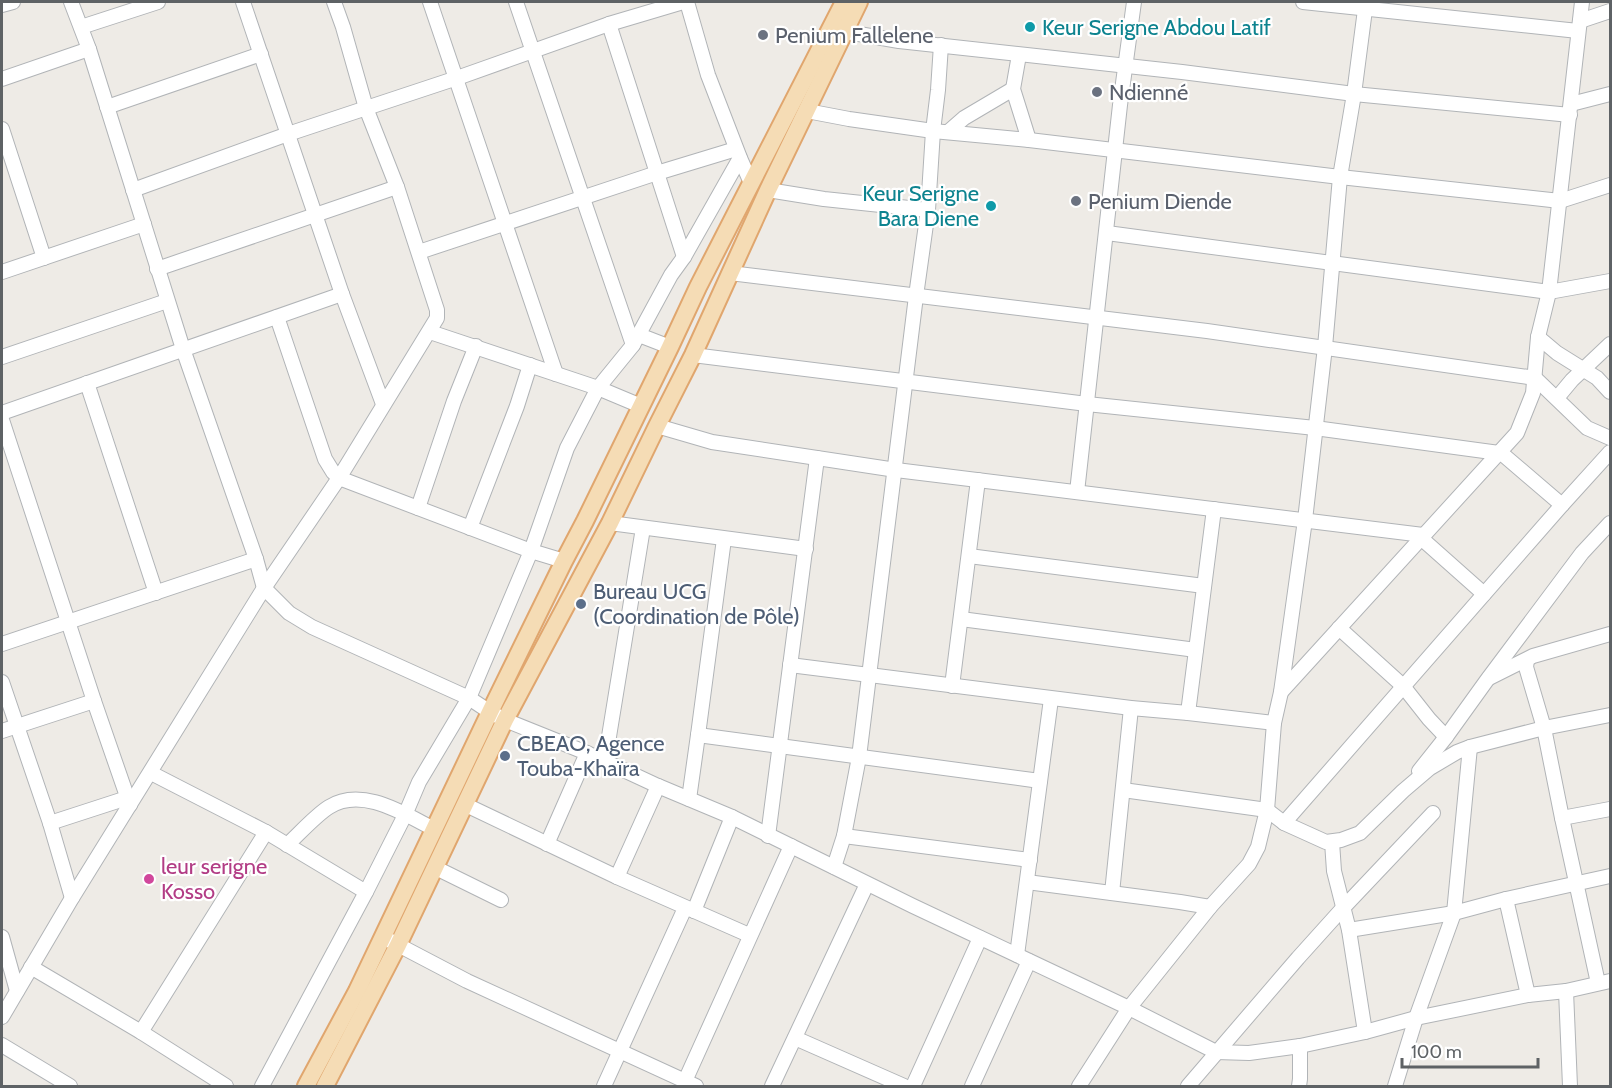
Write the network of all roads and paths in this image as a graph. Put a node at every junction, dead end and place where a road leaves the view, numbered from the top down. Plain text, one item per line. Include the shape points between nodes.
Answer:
1 (12, 2) edge
2 (71, 2) edge
3 (159, 2) edge
4 (243, 2) edge
5 (334, 2) edge
6 (430, 2) edge
7 (516, 2) edge
8 (685, 2) edge
9 (844, 2) edge
10 (859, 2) edge
11 (1134, 2) edge
12 (1303, 2) edge
13 (1582, 2) edge
14 (2, 5) edge
15 (1365, 5) edge
16 (1611, 10) edge
17 (609, 24) junction
18 (1579, 26) junction
19 (81, 27) junction
20 (838, 30) junction
21 (941, 45) junction
22 (89, 50) junction
23 (534, 51) junction
24 (261, 54) junction
25 (1018, 55) junction
26 (1125, 66) junction
27 (457, 78) junction
28 (2, 79) edge
29 (1013, 89) junction
30 (1354, 94) junction
31 (1611, 94) edge
32 (107, 107) junction
33 (366, 108) junction
34 (1571, 110) junction
35 (807, 111) junction
36 (2, 129) edge
37 (933, 131) junction
38 (948, 132) junction
39 (288, 134) junction
40 (1029, 140) junction
41 (1116, 151) junction
42 (738, 153) junction
43 (657, 173) junction
44 (1340, 177) junction
45 (751, 183) junction
46 (1611, 184) edge
47 (397, 187) junction
48 (133, 190) junction
49 (768, 190) junction
50 (582, 198) junction
51 (1560, 201) junction
52 (928, 210) junction
53 (315, 216) junction
54 (144, 224) junction
55 (505, 224) junction
56 (1107, 233) junction
57 (419, 252) junction
58 (684, 257) junction
59 (44, 258) junction
60 (1332, 263) junction
61 (157, 269) junction
62 (2, 272) edge
63 (730, 273) junction
64 (1611, 281) edge
65 (1549, 292) junction
66 (342, 294) junction
67 (916, 296) junction
68 (167, 301) junction
69 (277, 317) junction
70 (1097, 317) junction
71 (430, 332) junction
72 (1538, 337) junction
73 (636, 340) junction
74 (1611, 344) edge
75 (476, 346) junction
76 (670, 347) junction
77 (1325, 347) junction
78 (183, 349) junction
79 (693, 355) junction
80 (2, 357) edge
81 (530, 365) junction
82 (1583, 370) junction
83 (556, 374) junction
84 (1535, 378) junction
85 (906, 381) junction
86 (87, 383) junction
87 (598, 388) junction
88 (1611, 392) edge
89 (1557, 398) junction
90 (383, 404) junction
91 (1087, 404) junction
92 (641, 405) junction
93 (2, 413) edge
94 (2, 420) edge
95 (657, 426) junction
96 (1315, 428) junction
97 (1611, 438) edge
98 (1499, 452) junction
99 (1611, 452) edge
100 (817, 458) junction
101 (896, 470) junction
102 (339, 478) junction
103 (978, 480) junction
104 (1077, 492) junction
105 (1562, 506) junction
106 (418, 508) junction
107 (1214, 509) junction
108 (1305, 520) junction
109 (610, 523) junction
110 (1611, 523) edge
111 (470, 528) junction
112 (643, 528) junction
113 (1422, 536) junction
114 (724, 539) junction
115 (806, 549) junction
116 (531, 551) junction
117 (969, 556) junction
118 (256, 560) junction
119 (564, 561) junction
120 (1204, 586) junction
121 (264, 588) junction
122 (156, 593) junction
123 (1484, 594) junction
124 (961, 619) junction
125 (68, 622) junction
126 (1339, 628) junction
127 (1611, 634) edge
128 (2, 644) edge
129 (1196, 650) junction
130 (1527, 660) junction
131 (790, 665) junction
132 (869, 676) junction
133 (1487, 680) junction
134 (2, 682) edge
135 (952, 686) junction
136 (1404, 686) junction
137 (1281, 692) junction
138 (469, 698) junction
139 (1051, 699) junction
140 (94, 701) junction
141 (1131, 708) junction
142 (490, 712) junction
143 (1188, 713) junction
144 (1611, 715) edge
145 (505, 720) junction
146 (1274, 723) junction
147 (17, 726) junction
148 (1544, 728) junction
149 (2, 731) edge
150 (699, 735) junction
151 (1446, 737) junction
152 (780, 746) junction
153 (1470, 747) junction
154 (587, 753) junction
155 (858, 757) junction
156 (605, 761) junction
157 (151, 773) junction
158 (1040, 781) junction
159 (658, 786) junction
160 (1123, 790) junction
161 (1403, 791) junction
162 (689, 799) junction
163 (128, 802) junction
164 (466, 805) junction
165 (1611, 809) edge
166 (1267, 810) junction
167 (1433, 813) dead end
168 (405, 815) junction
169 (732, 817) junction
170 (1562, 818) junction
171 (50, 823) junction
172 (1284, 824) junction
173 (434, 829) junction
174 (266, 832) junction
175 (768, 836) junction
176 (844, 836) junction
177 (1332, 842) junction
178 (547, 844) junction
179 (287, 845) junction
180 (791, 846) junction
181 (1030, 860) junction
182 (834, 867) junction
183 (436, 868) junction
184 (1611, 876) edge
185 (617, 877) junction
186 (1027, 882) junction
187 (867, 884) junction
188 (1576, 884) junction
189 (366, 892) junction
190 (1112, 893) junction
191 (72, 898) junction
192 (1506, 899) junction
193 (501, 900) dead end
194 (1210, 907) junction
195 (1343, 908) junction
196 (690, 909) junction
197 (1454, 913) junction
198 (1349, 930) junction
199 (749, 935) junction
200 (2, 937) edge
201 (382, 937) junction
202 (980, 938) junction
203 (398, 945) junction
204 (4, 953) edge
205 (1023, 958) junction
206 (31, 967) junction
207 (1604, 982) edge
208 (1566, 991) junction
209 (17, 992) junction
210 (1528, 995) junction
211 (1129, 1008) junction
212 (2, 1017) edge
213 (1416, 1018) junction
214 (141, 1032) junction
215 (1365, 1032) junction
216 (795, 1038) junction
217 (2, 1045) edge
218 (1300, 1046) junction
219 (621, 1052) junction
220 (1216, 1052) junction
221 (690, 1084) edge
222 (70, 1086) edge
223 (226, 1086) edge
224 (262, 1086) edge
225 (306, 1086) edge
226 (325, 1086) edge
227 (604, 1086) edge
228 (772, 1086) edge
229 (904, 1086) edge
230 (913, 1086) edge
231 (972, 1086) edge
232 (1079, 1086) edge
233 (1188, 1086) edge
234 (1299, 1086) edge
235 (1395, 1086) edge
236 (1570, 1086) edge

1 - 14 street
2 - 19 street
3 - 19 street
4 - 24 street
5 - 33 street
6 - 27 street
7 - 23 street
8 - 17 street
8 - 42 street
9 - 20 main road
10 - 20 main road
11 - 26 street
12 - 15 street
13 - 18 street
15 - 18 street
15 - 30 street
16 - 18 street
17 - 23 street
17 - 43 street
18 - 34 street
19 - 22 street
20 - 21 street
20 - 35 main road
20 - 45 main road
21 - 25 street
21 - 37 street
22 - 28 street
22 - 32 street
23 - 27 street
23 - 50 street
24 - 32 street
24 - 39 street
25 - 26 street
25 - 29 street
26 - 30 street
26 - 41 street
27 - 33 street
27 - 55 street
29 - 38 street
29 - 40 street
30 - 34 street
30 - 44 street
31 - 34 street
32 - 48 street
33 - 39 street
33 - 47 street
34 - 51 street
35 - 37 street
35 - 49 main road
36 - 59 street
37 - 38 street
37 - 52 street
38 - 40 street
39 - 48 street
39 - 53 street
40 - 41 street
41 - 44 street
41 - 56 street
42 - 43 street
42 - 45 street
42 - 58 street
43 - 50 street
43 - 58 street
44 - 51 street
44 - 60 street
45 - 76 main road
46 - 51 street
47 - 53 street
47 - 57 street
48 - 54 street
49 - 52 street
49 - 63 main road
50 - 55 street
50 - 73 street
51 - 65 street
52 - 67 street
53 - 61 street
53 - 66 street
54 - 59 street
54 - 61 street
55 - 57 street
55 - 83 street
56 - 60 street
56 - 70 street
57 - 71 street via 437,310
58 - 73 street
59 - 62 street
60 - 65 street
60 - 77 street
61 - 68 street
63 - 67 street
63 - 79 main road
64 - 65 street
65 - 72 street
66 - 69 street
66 - 90 street
67 - 70 street
67 - 85 street
68 - 78 street
68 - 80 street
69 - 78 street
69 - 102 street via 325,459
70 - 77 street
70 - 91 street
71 - 75 street
71 - 90 street
72 - 82 street
72 - 84 street
73 - 76 street
73 - 87 street
74 - 82 street
75 - 81 street
75 - 106 street
76 - 92 main road
77 - 84 street
77 - 96 street
78 - 86 street
78 - 118 street
79 - 85 street
79 - 95 main road
81 - 83 street
81 - 111 street
82 - 88 street
82 - 89 street
83 - 87 street
84 - 89 street
84 - 98 street via 1528,410 1517,433
85 - 91 street
85 - 101 street
86 - 93 street
86 - 122 street
87 - 92 street
87 - 116 street via 567,448
89 - 97 street via 1587,428
90 - 102 street
91 - 96 street
91 - 104 street
92 - 119 main road
94 - 125 street
95 - 100 street via 712,442
95 - 109 main road
96 - 98 street
96 - 108 street
98 - 105 street
98 - 113 street
99 - 105 street
100 - 101 street
100 - 115 street
101 - 103 street
101 - 132 street
102 - 106 street
102 - 121 street
103 - 104 street
103 - 117 street
104 - 107 street
105 - 123 street
106 - 111 street
107 - 108 street
107 - 120 street
108 - 113 street
108 - 137 street
109 - 112 street
109 - 145 main road
110 - 133 street via 1582,553
111 - 116 street
112 - 114 street
112 - 156 street
113 - 123 street
113 - 126 street
114 - 115 street
114 - 150 street
115 - 131 street
116 - 119 street
116 - 138 street
117 - 120 street
117 - 124 street
118 - 121 street
118 - 122 street
119 - 142 main road
120 - 129 street
121 - 138 street via 289,613 312,627
121 - 157 street
122 - 125 street
123 - 136 street
124 - 129 street
124 - 135 street
125 - 128 street
125 - 140 street
126 - 136 street
126 - 137 street
127 - 130 street
129 - 143 street
130 - 133 street
130 - 148 street
131 - 132 street
131 - 152 street
132 - 135 street
132 - 155 street
133 - 151 street
134 - 147 street
135 - 139 street
136 - 151 street
136 - 172 street
137 - 146 street
138 - 142 street
138 - 168 street via 419,782
139 - 141 street
139 - 158 street
140 - 147 street
140 - 163 street
141 - 143 street
141 - 160 street
142 - 145 street
142 - 173 main road
143 - 146 street
144 - 148 street
145 - 154 street
145 - 164 main road
146 - 166 street
147 - 149 street
147 - 171 street
148 - 153 street
148 - 170 street
150 - 152 street
150 - 162 street
151 - 161 street
152 - 155 street
152 - 175 street
153 - 161 street via 1430,768
153 - 197 street
154 - 156 street
154 - 178 street
155 - 158 street
155 - 176 street
156 - 159 street
157 - 163 street
157 - 174 street
158 - 181 street
159 - 162 street
159 - 185 street
160 - 166 street
160 - 190 street
161 - 177 street via 1360,833
162 - 169 street
163 - 171 street
163 - 191 street
164 - 178 street
164 - 183 main road
165 - 170 street
166 - 172 street
166 - 194 street via 1250,864
167 - 195 street
168 - 173 street
168 - 179 street via 372,801 344,800 328,807
168 - 189 street
169 - 175 street
169 - 196 street
170 - 188 street
171 - 191 street
172 - 177 street
173 - 201 main road
174 - 179 street
174 - 214 street
175 - 180 street
176 - 181 street
176 - 182 street
177 - 195 street
178 - 185 street
179 - 189 street
180 - 182 street
180 - 199 street
181 - 186 street
182 - 187 street
183 - 193 street
183 - 203 main road
184 - 188 street
185 - 196 street
186 - 190 street
186 - 205 street
187 - 202 street
187 - 216 street
188 - 192 street
188 - 207 street
189 - 224 street
190 - 194 street
191 - 206 street
192 - 197 street
192 - 210 street
194 - 211 street
195 - 198 street
195 - 220 street
196 - 199 street
196 - 219 street
197 - 198 street
197 - 213 street
198 - 215 street
199 - 221 street
200 - 204 street
201 - 203 street
201 - 225 main road
202 - 205 street
202 - 230 street
203 - 219 street
203 - 226 main road
204 - 209 street
205 - 211 street
205 - 231 street
206 - 209 street
206 - 214 street
207 - 208 street
208 - 210 street
208 - 236 street
209 - 212 street
210 - 213 street
211 - 220 street
211 - 232 street
213 - 215 street
213 - 235 street
214 - 223 street
215 - 218 street
216 - 228 street
216 - 229 street
217 - 222 street
218 - 220 street via 1250,1053
218 - 234 street
219 - 221 street
219 - 227 street
220 - 233 street

